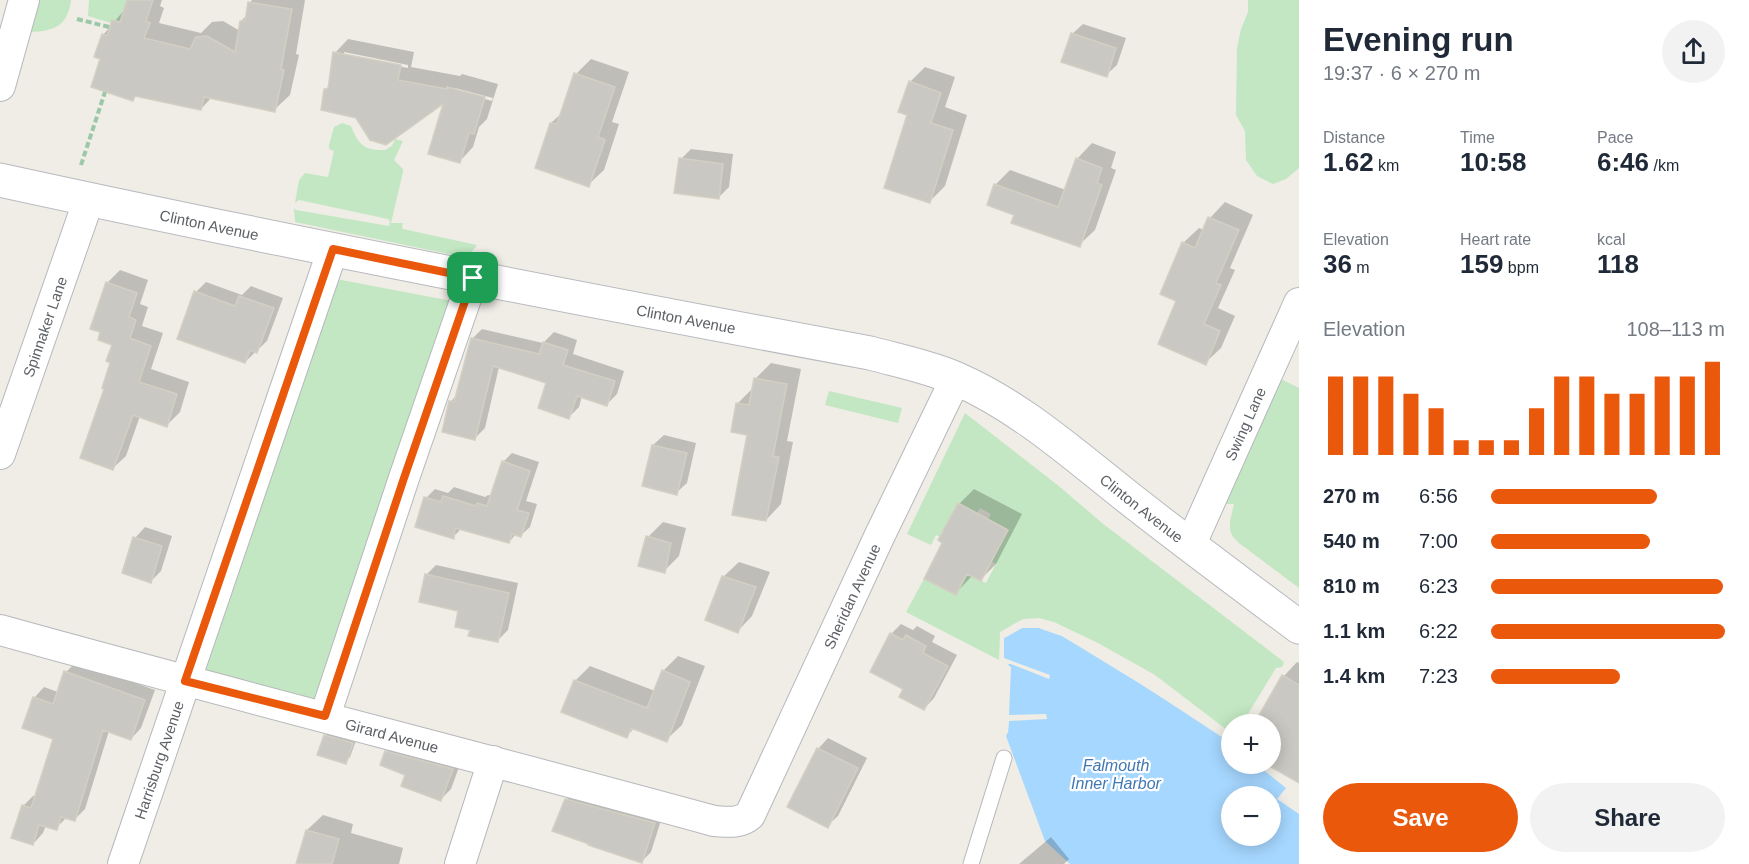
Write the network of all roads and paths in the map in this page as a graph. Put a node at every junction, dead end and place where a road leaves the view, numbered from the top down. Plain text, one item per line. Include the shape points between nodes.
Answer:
1 (24, 0) edge
2 (77, 19) dead end
3 (109, 27) dead end
4 (0, 86) edge
5 (105, 92) dead end
6 (80, 168) dead end
7 (0, 180) edge
8 (89, 200) junction
9 (333, 249) junction
10 (473, 278) junction
11 (1299, 303) edge
12 (956, 378) junction
13 (0, 454) edge
14 (1190, 546) junction
15 (1299, 627) edge
16 (0, 630) edge
17 (185, 681) junction
18 (325, 716) junction
19 (1004, 758) dead end
20 (493, 761) junction
21 (750, 815) joint
22 (123, 864) edge
23 (460, 864) edge
24 (971, 864) edge

1 - 4 street
2 - 3 path
5 - 6 path
7 - 8 street, Clinton Avenue
8 - 9 street, Clinton Avenue
8 - 13 street, Spinnaker Lane
9 - 10 street, Clinton Avenue
9 - 17 street, Harrisburg Avenue
10 - 12 street, Clinton Avenue via 870,353
10 - 18 street
11 - 14 street, Swing Lane
12 - 14 street, Clinton Avenue via 1008,406
12 - 21 street, Sheridan Avenue
14 - 15 street, Clinton Avenue
16 - 17 street, Girard Avenue
17 - 18 street, Girard Avenue
17 - 22 street, Harrisburg Avenue
18 - 20 street, Girard Avenue
19 - 24 lane
20 - 21 street, Girard Avenue via 714,821 737,822
20 - 23 street

